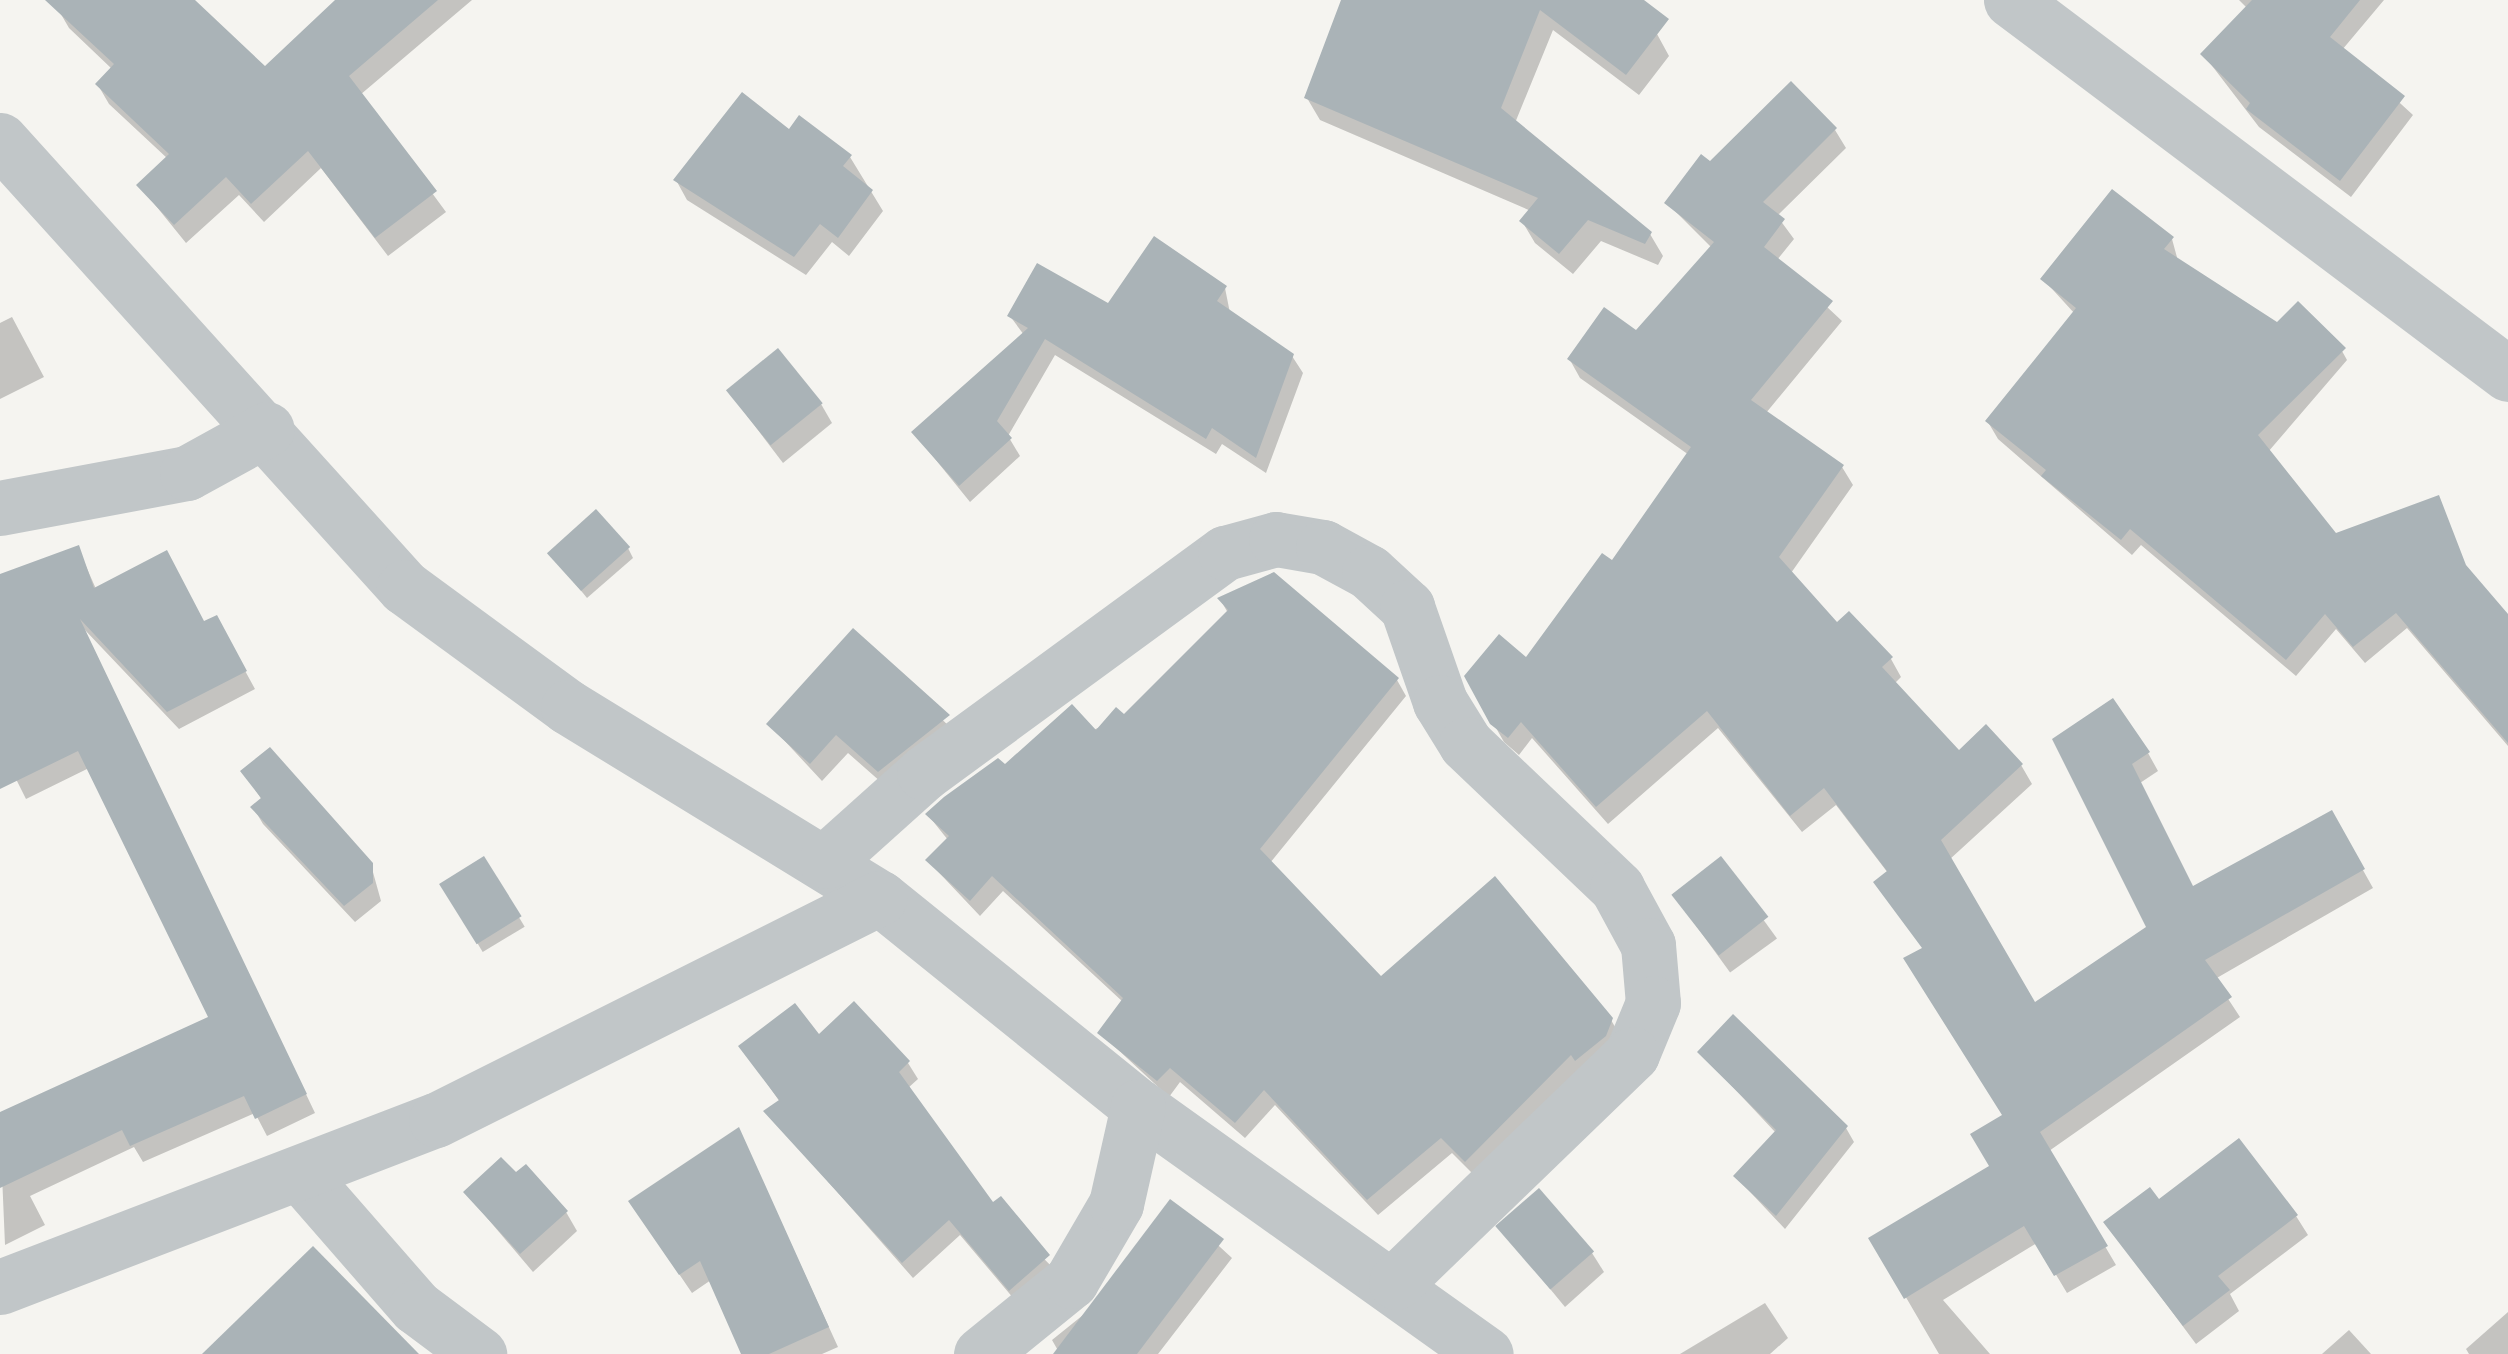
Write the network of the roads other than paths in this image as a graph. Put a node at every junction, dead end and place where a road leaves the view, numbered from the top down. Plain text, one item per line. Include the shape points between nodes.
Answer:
1 (2011, 0) edge
2 (0, 140) edge
3 (2508, 374) edge
4 (267, 429) junction
5 (0, 508) edge
6 (826, 861) junction
7 (880, 898) junction
8 (1138, 1106) junction
9 (299, 1172) junction
10 (1396, 1282) junction
11 (0, 1287) edge
12 (479, 1354) edge
13 (981, 1354) edge
14 (1486, 1354) edge

1 - 3 street
2 - 4 street
4 - 5 street via 186,473
4 - 6 street via 404,586 568,707
6 - 7 street
6 - 10 street via 924,774 1225,553 1276,539 1323,548 1369,572 1407,606 1440,702 1466,744 1618,888 1648,945 1653,1004 1632,1054
7 - 8 street
7 - 9 street via 452,1112
8 - 10 street
8 - 13 street via 1116,1204 1071,1281
9 - 11 street
9 - 12 street via 416,1307
10 - 14 street

